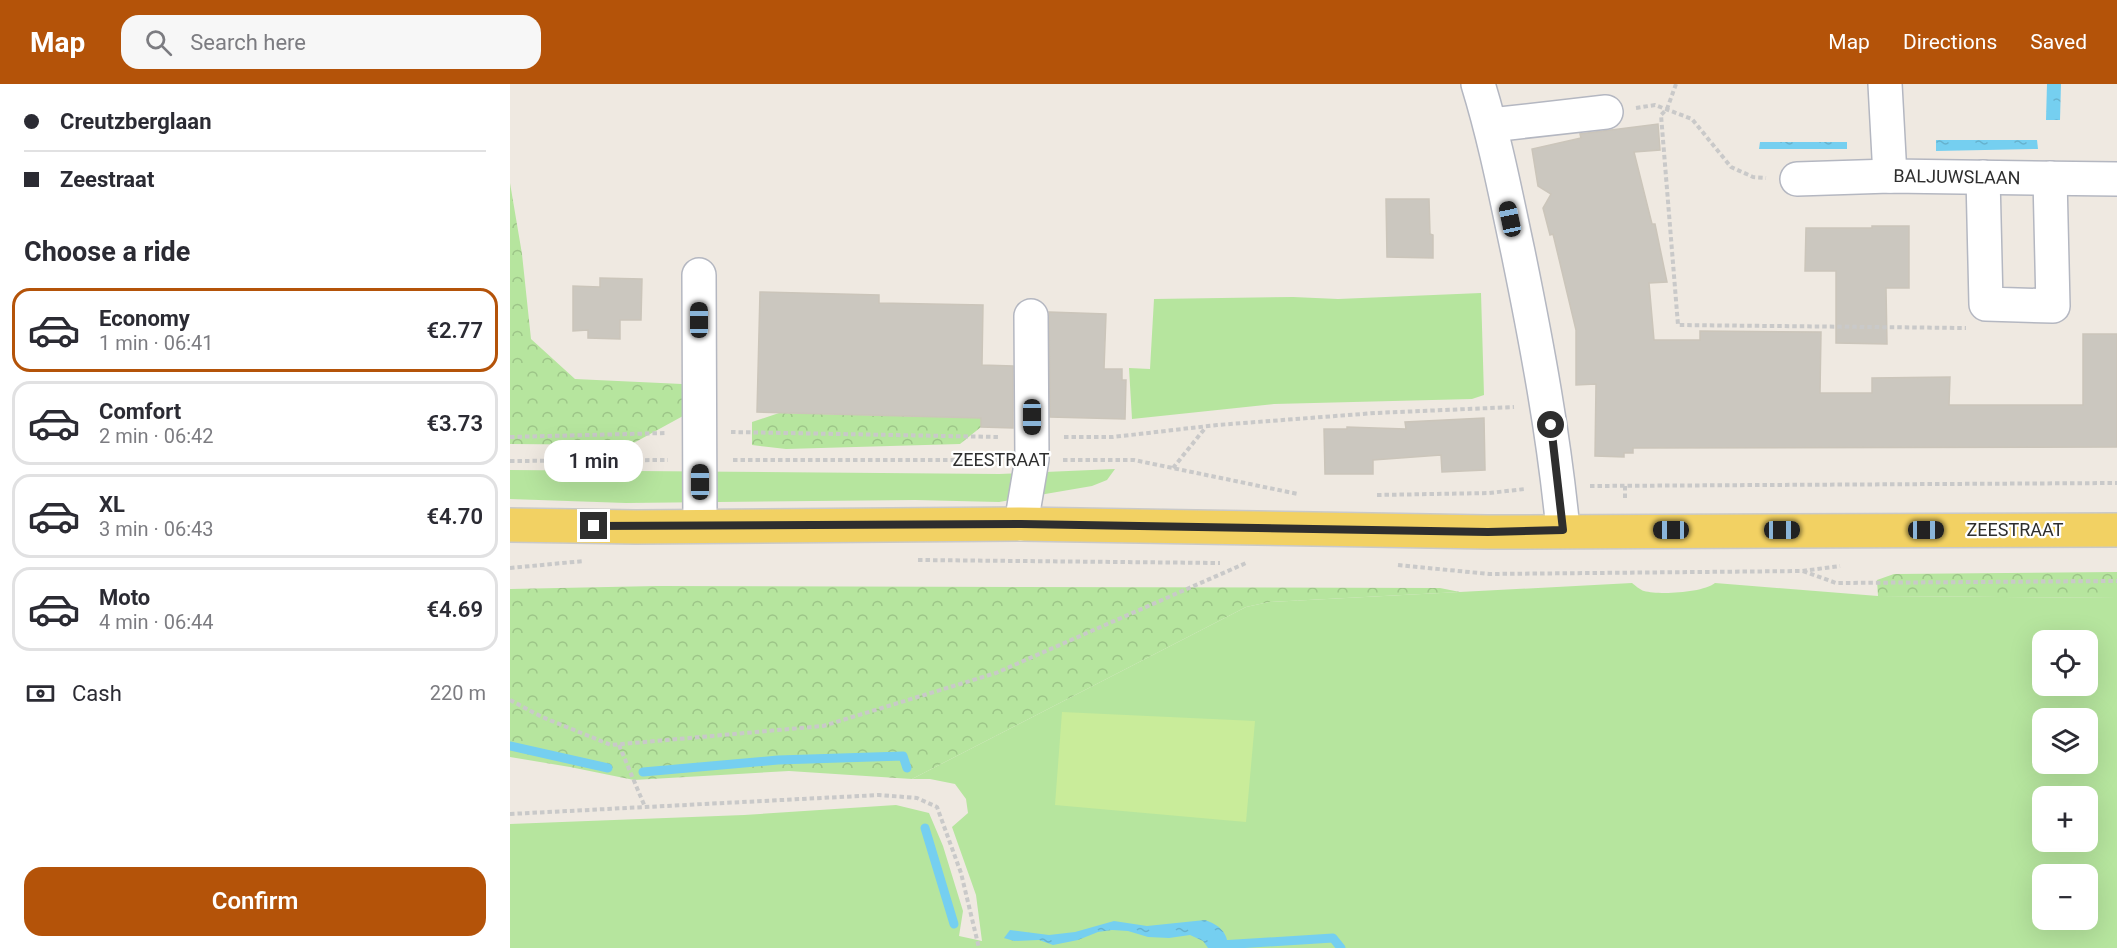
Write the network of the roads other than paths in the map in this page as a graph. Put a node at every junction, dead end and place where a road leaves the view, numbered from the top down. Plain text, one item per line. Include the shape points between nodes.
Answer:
1 (1478, 84) edge
2 (1885, 84) edge
3 (1605, 112) road end
4 (1491, 125) junction
5 (1890, 176) junction
6 (1983, 177) junction
7 (2050, 178) junction
8 (1797, 179) road end
9 (2117, 179) edge
10 (699, 275) dead end
11 (1031, 315) dead end
12 (1021, 524) junction
13 (510, 525) edge
14 (700, 526) junction
15 (1563, 530) junction
16 (2117, 530) edge

1 - 4 street
2 - 5 street
3 - 4 street
4 - 15 street via 1548,405
5 - 6 street, BALJUWSLAAN
5 - 8 street, BALJUWSLAAN
6 - 7 street, BALJUWSLAAN
6 - 7 street via 1986,304 2053,306
7 - 9 street, BALJUWSLAAN
10 - 14 street
11 - 12 street via 1032,459
12 - 14 main road, ZEESTRAAT
12 - 15 main road, ZEESTRAAT
13 - 14 main road, ZEESTRAAT
15 - 16 main road, ZEESTRAAT

